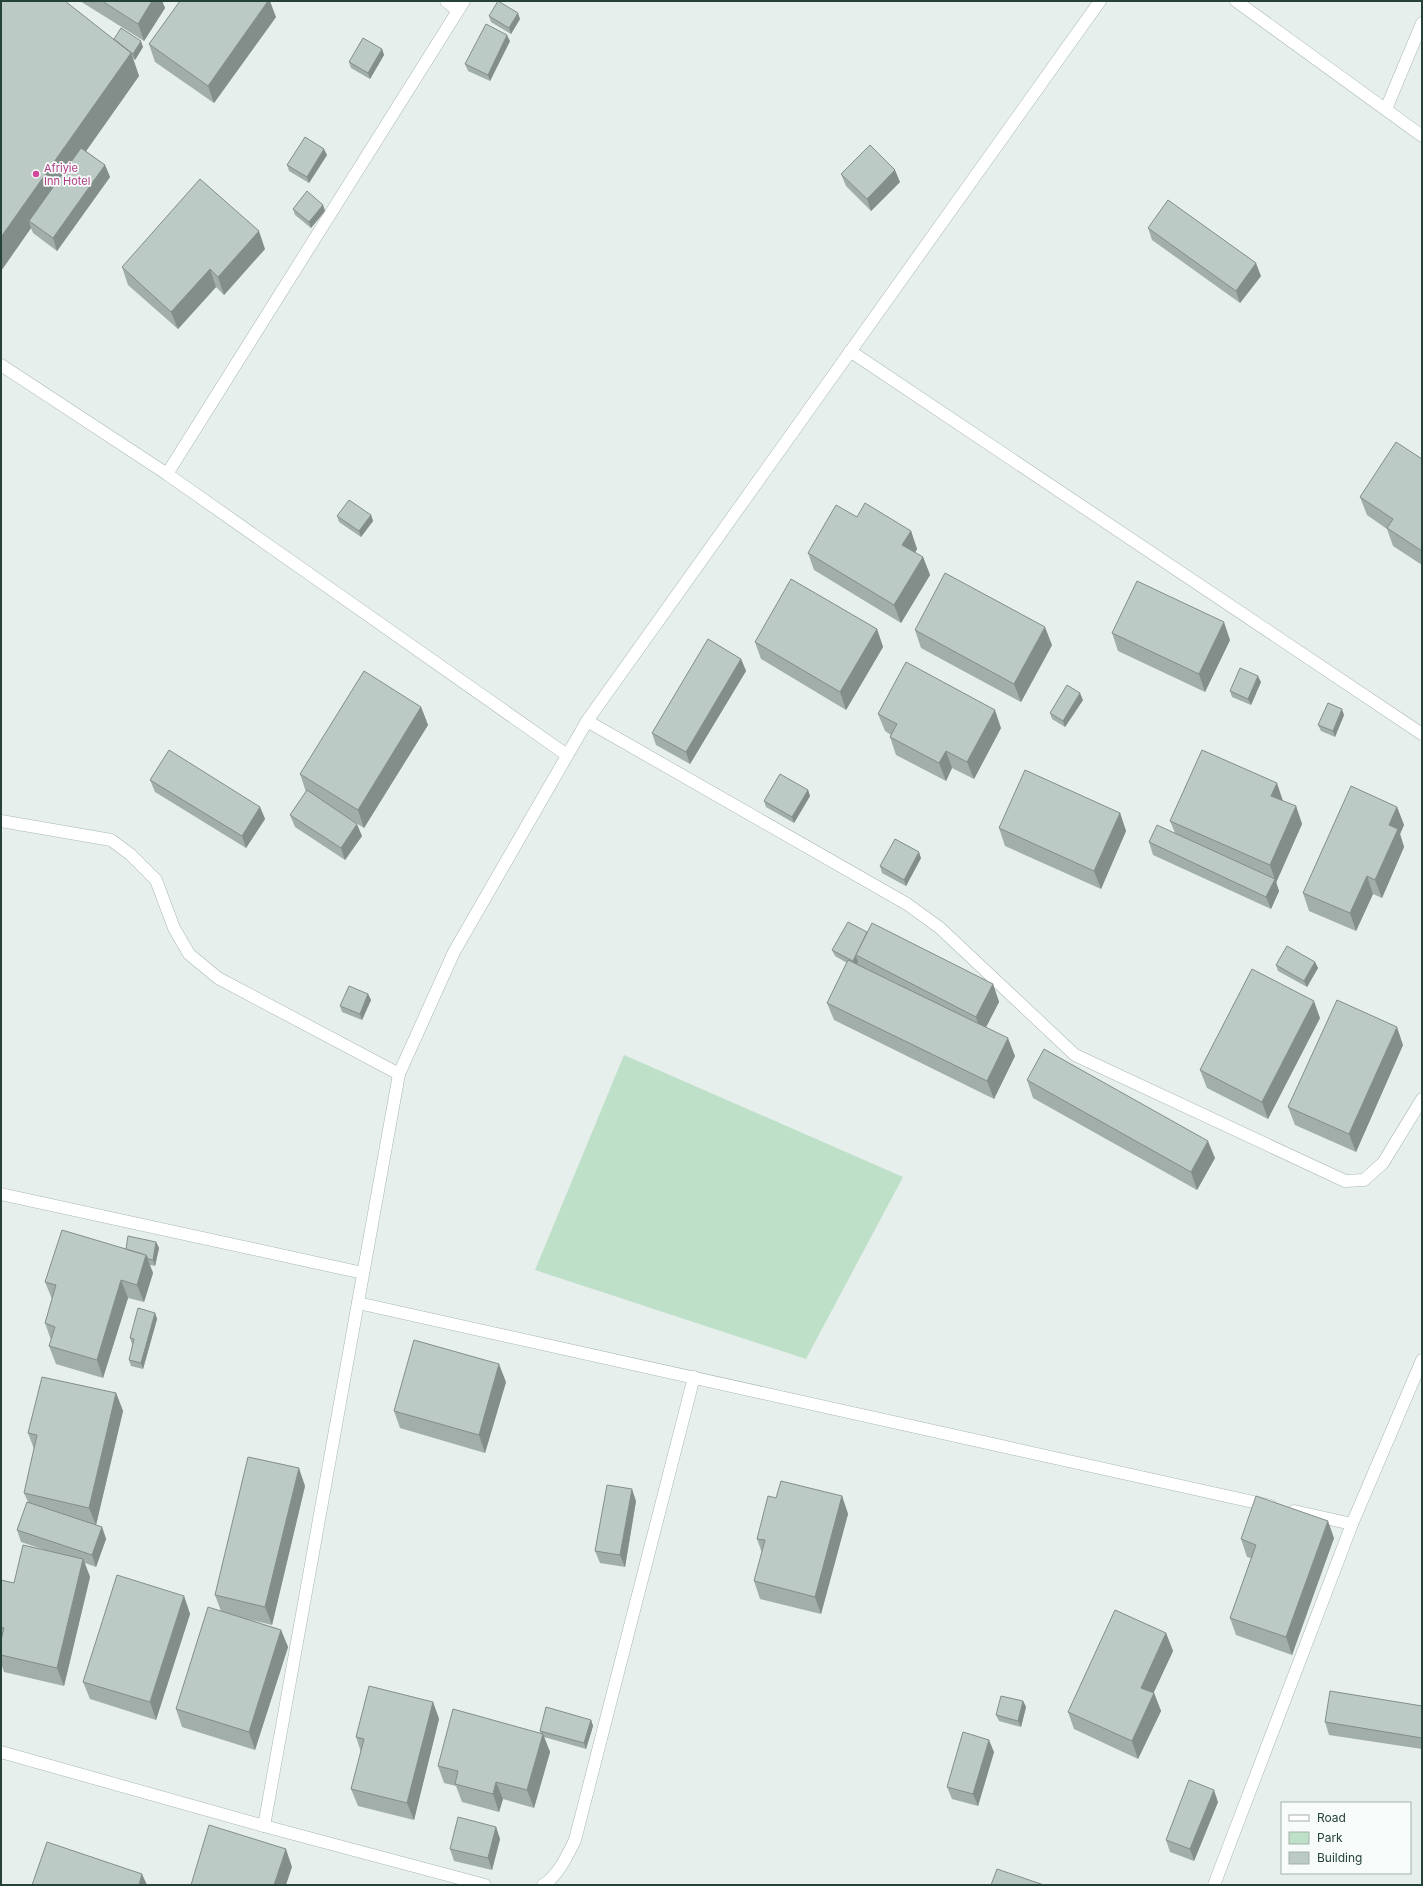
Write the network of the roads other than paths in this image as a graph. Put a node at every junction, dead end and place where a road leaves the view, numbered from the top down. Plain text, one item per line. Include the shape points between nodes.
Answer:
1 (446, 1) edge
2 (1100, 1) edge
3 (1236, 1) edge
4 (460, 5) edge
5 (1422, 23) edge
6 (1386, 109) junction
7 (1422, 136) edge
8 (850, 351) junction
9 (1, 365) edge
10 (167, 474) junction
11 (587, 721) junction
12 (1422, 734) edge
13 (567, 755) junction
14 (1, 821) edge
15 (399, 1074) junction
16 (1422, 1099) edge
17 (1, 1194) edge
18 (363, 1273) junction
19 (358, 1303) junction
20 (1422, 1360) edge
21 (694, 1377) junction
22 (1352, 1524) junction
23 (1, 1752) edge
24 (264, 1826) junction
25 (482, 1885) edge
26 (543, 1885) edge
27 (1214, 1885) edge

1 - 4 street
2 - 8 street
3 - 6 street
4 - 10 street
5 - 6 street
6 - 7 street
8 - 11 street
8 - 12 street
9 - 10 street
10 - 13 street
11 - 13 street
11 - 16 street via 907,904 940,928 1074,1055 1345,1181 1364,1180 1383,1163
13 - 15 street via 454,952
14 - 15 street via 111,840 130,854 156,880 174,928 189,954 218,978
15 - 18 street
17 - 18 street
18 - 19 street
19 - 21 street
19 - 24 street
20 - 22 street
21 - 22 street
21 - 26 street via 575,1840 550,1881
22 - 27 street
23 - 24 street
24 - 25 street

